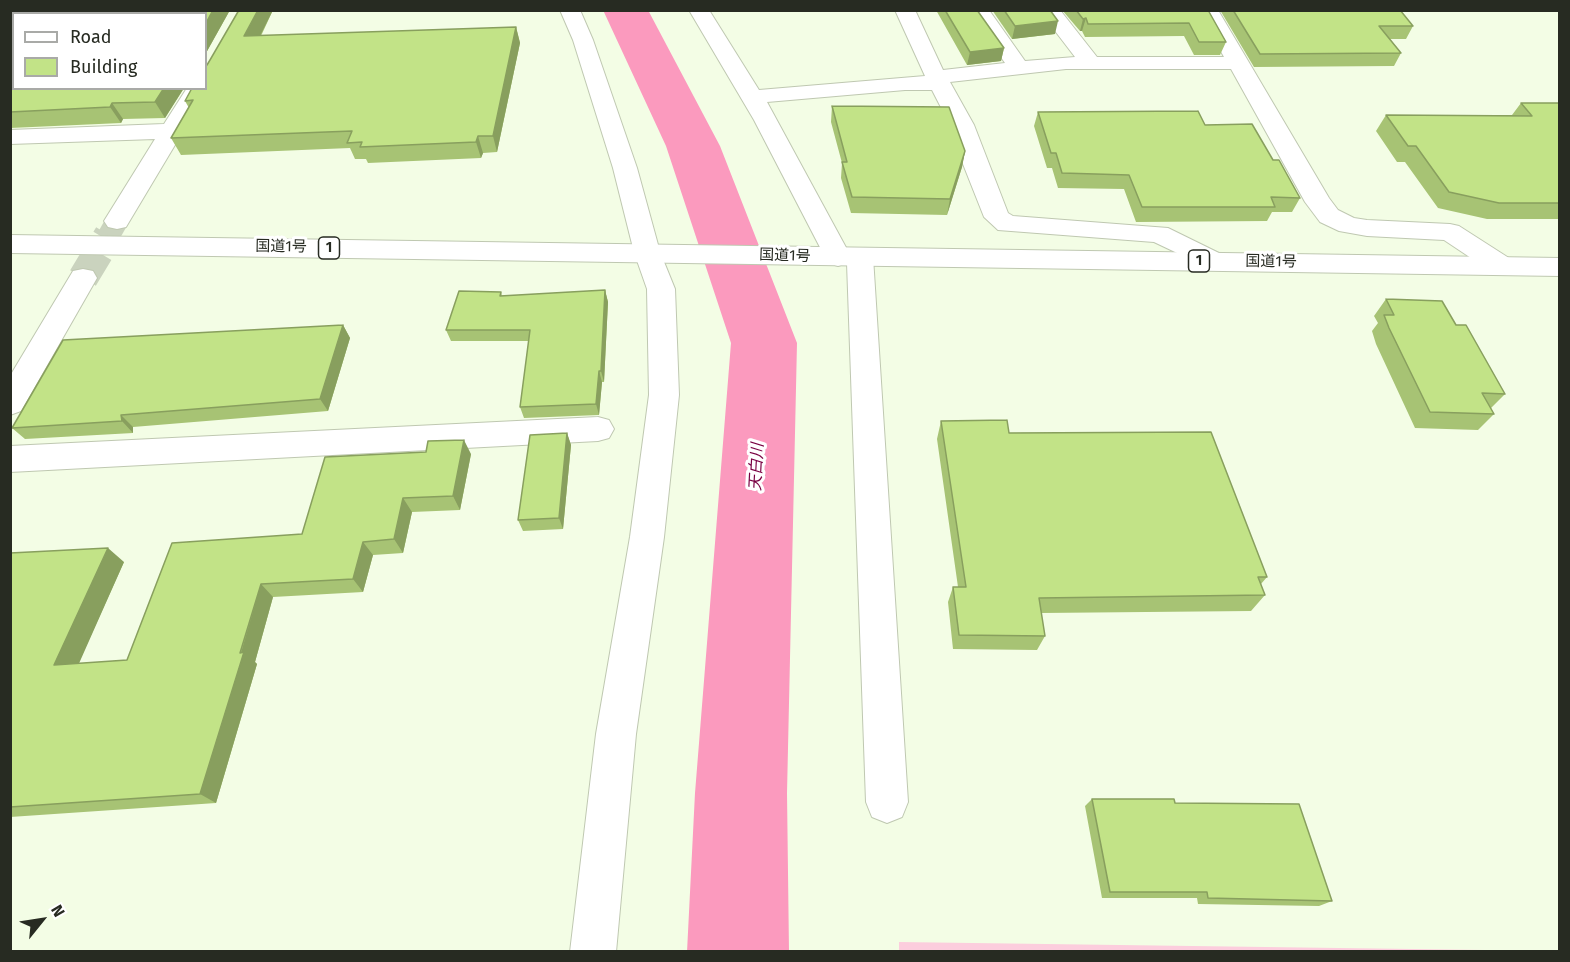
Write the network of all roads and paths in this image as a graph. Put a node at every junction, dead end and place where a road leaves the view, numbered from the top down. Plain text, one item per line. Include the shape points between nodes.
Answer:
1 (570, 10) edge
2 (699, 10) edge
3 (905, 10) edge
4 (978, 10) edge
5 (1049, 10) edge
6 (1208, 10) edge
7 (1091, 63) junction
8 (1238, 63) junction
9 (1019, 68) junction
10 (938, 80) junction
11 (197, 90) edge
12 (751, 97) junction
13 (173, 131) junction
14 (10, 137) edge
15 (117, 221) tunnel mouth
16 (10, 244) edge
17 (647, 252) junction
18 (849, 257) junction
19 (1213, 261) junction
20 (1502, 266) junction
21 (1560, 267) edge
22 (83, 278) tunnel mouth
23 (10, 403) edge
24 (598, 429) dead end
25 (10, 459) edge
26 (887, 802) dead end
27 (594, 951) edge

1 - 17 main road via 625,168
2 - 12 main road
3 - 10 main road
4 - 9 main road
5 - 7 main road
6 - 8 main road
7 - 8 main road
7 - 9 main road
8 - 20 main road via 1329,216 1367,228 1450,232
9 - 10 main road
10 - 12 main road
10 - 19 main road via 962,125 997,218 1007,224 1160,234
11 - 13 main road
12 - 18 main road
13 - 14 main road
13 - 15 main road
16 - 17 main road, 国道1号 / 1
17 - 18 main road, 国道1号 / 1
17 - 27 main road via 661,289 664,395 647,537 616,734
18 - 19 main road, 国道1号 / 1
18 - 26 main road
19 - 20 main road, 国道1号 / 1
20 - 21 main road, 国道1号 / 1
22 - 23 main road
24 - 25 main road

